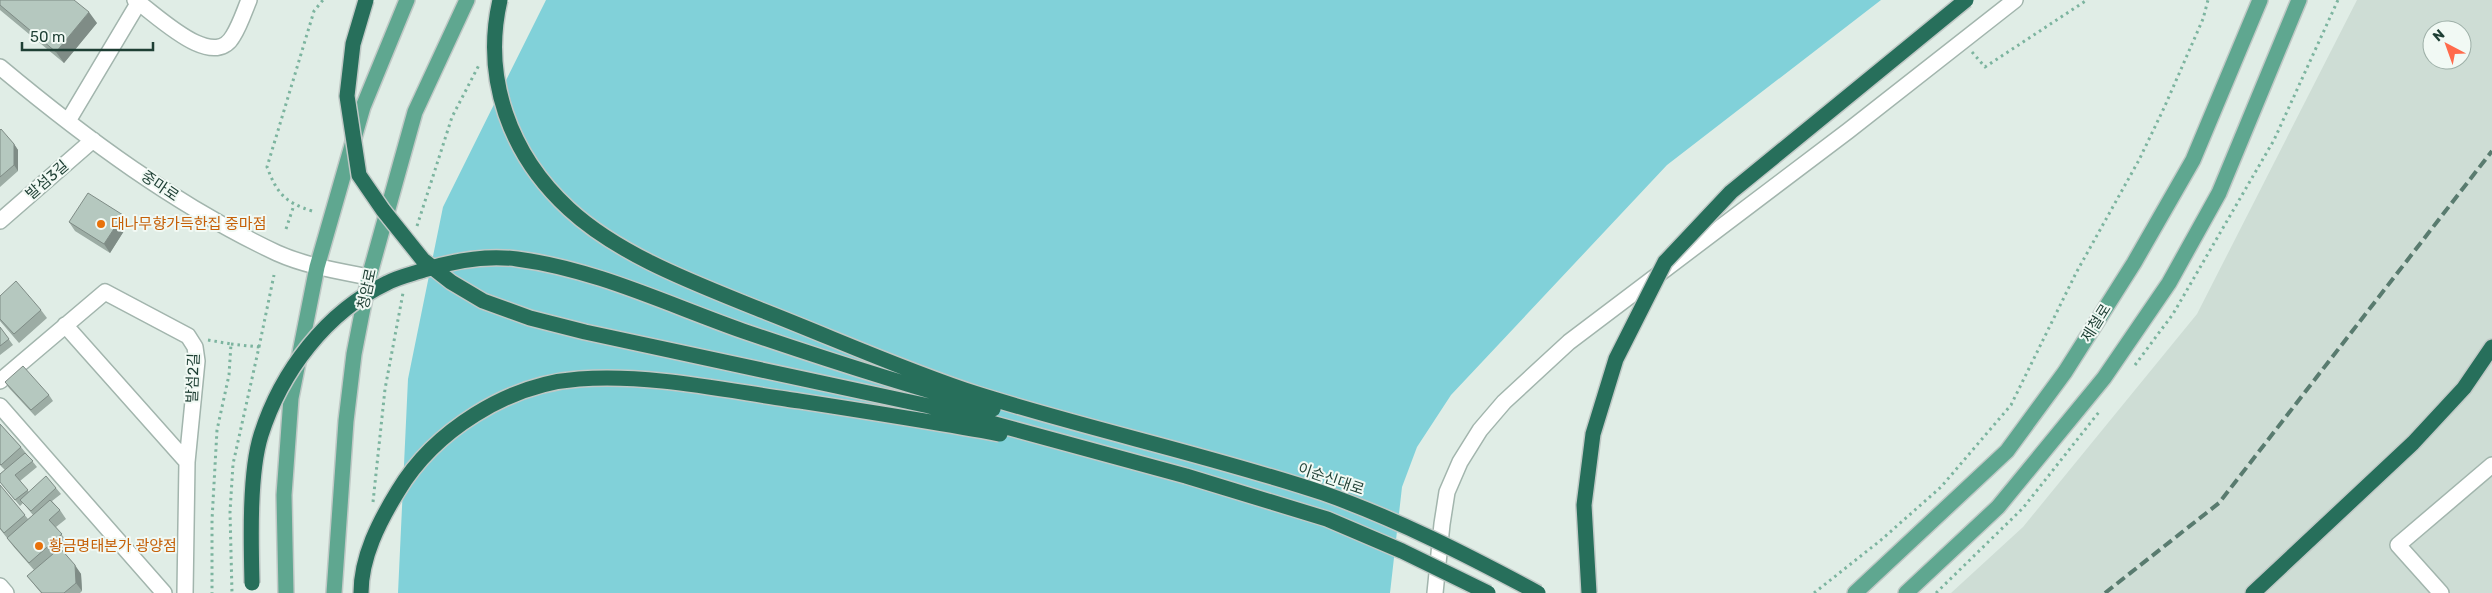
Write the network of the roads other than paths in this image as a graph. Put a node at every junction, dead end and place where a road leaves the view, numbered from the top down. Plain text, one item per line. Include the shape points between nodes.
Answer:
1 (249, 0) edge
2 (366, 0) edge
3 (408, 0) edge
4 (468, 0) edge
5 (500, 0) edge
6 (1966, 0) edge
7 (2015, 0) edge
8 (2253, 0) edge
9 (2260, 0) edge
10 (2299, 0) edge
11 (137, 1) edge
12 (2240, 50) junction
13 (0, 68) edge
14 (68, 121) junction
15 (93, 140) junction
16 (0, 221) edge
17 (318, 267) junction
18 (369, 277) junction
19 (65, 325) junction
20 (2492, 347) edge
21 (0, 381) edge
22 (0, 406) edge
23 (1100, 430) junction
24 (1088, 450) junction
25 (187, 462) junction
26 (2492, 465) edge
27 (0, 586) edge
28 (252, 588) edge
29 (6, 593) edge
30 (164, 593) edge
31 (185, 593) edge
32 (286, 593) edge
33 (334, 593) edge
34 (361, 593) edge
35 (1436, 593) edge
36 (1488, 593) edge
37 (1538, 593) edge
38 (1589, 593) edge
39 (1855, 593) edge
40 (1906, 593) edge
41 (2253, 593) edge
42 (2441, 593) edge

1 - 11 street via 233,38 223,46 210,49 194,43
2 - 24 highway, bridge via 353,44 347,96 359,175 382,210 423,260 451,282 482,301 530,318 929,406
3 - 17 main road via 363,107
4 - 18 main road, 청암로 via 415,112
5 - 23 highway, bridge via 494,26 495,60 503,108 515,138 531,168 569,209 613,242 741,302 923,376
6 - 38 highway, bridge via 1731,192 1665,262 1616,359 1592,434 1584,505
7 - 35 street via 1568,342 1504,402 1480,430 1460,462 1447,492
8 - 12 street via 2253,14
9 - 12 main road, 제철로
10 - 40 main road via 2219,193 2169,283 2104,378 1998,507
11 - 14 street
12 - 39 main road, 제철로 via 2193,160 2134,263 2065,372 2007,451
13 - 14 street, 중마로
14 - 15 street, 중마로
15 - 16 street, 발섬3길
15 - 17 street, 중마로 via 184,202 278,253
17 - 18 street, 중마로
17 - 32 main road via 291,398 284,495
18 - 33 main road, 청암로 via 354,354 346,420
19 - 21 street, 발섬2길
19 - 25 street
19 - 25 street, 발섬2길 via 105,292 188,336 195,346 197,361
20 - 41 highway via 2464,388 2413,443
22 - 30 street
23 - 28 highway, bridge via 1029,419 902,383 573,272 516,259 449,262 387,283 342,312 317,336 285,379 260,437 254,476
23 - 37 highway, 이순신대로, bridge via 1191,453 1324,494 1417,532
24 - 34 highway, bridge via 928,421 668,381 578,379 526,390 477,412 448,433 408,474 379,522 361,577
24 - 36 highway, bridge via 1327,519
25 - 31 street, 발섬2길
26 - 42 street via 2398,545
27 - 29 street

